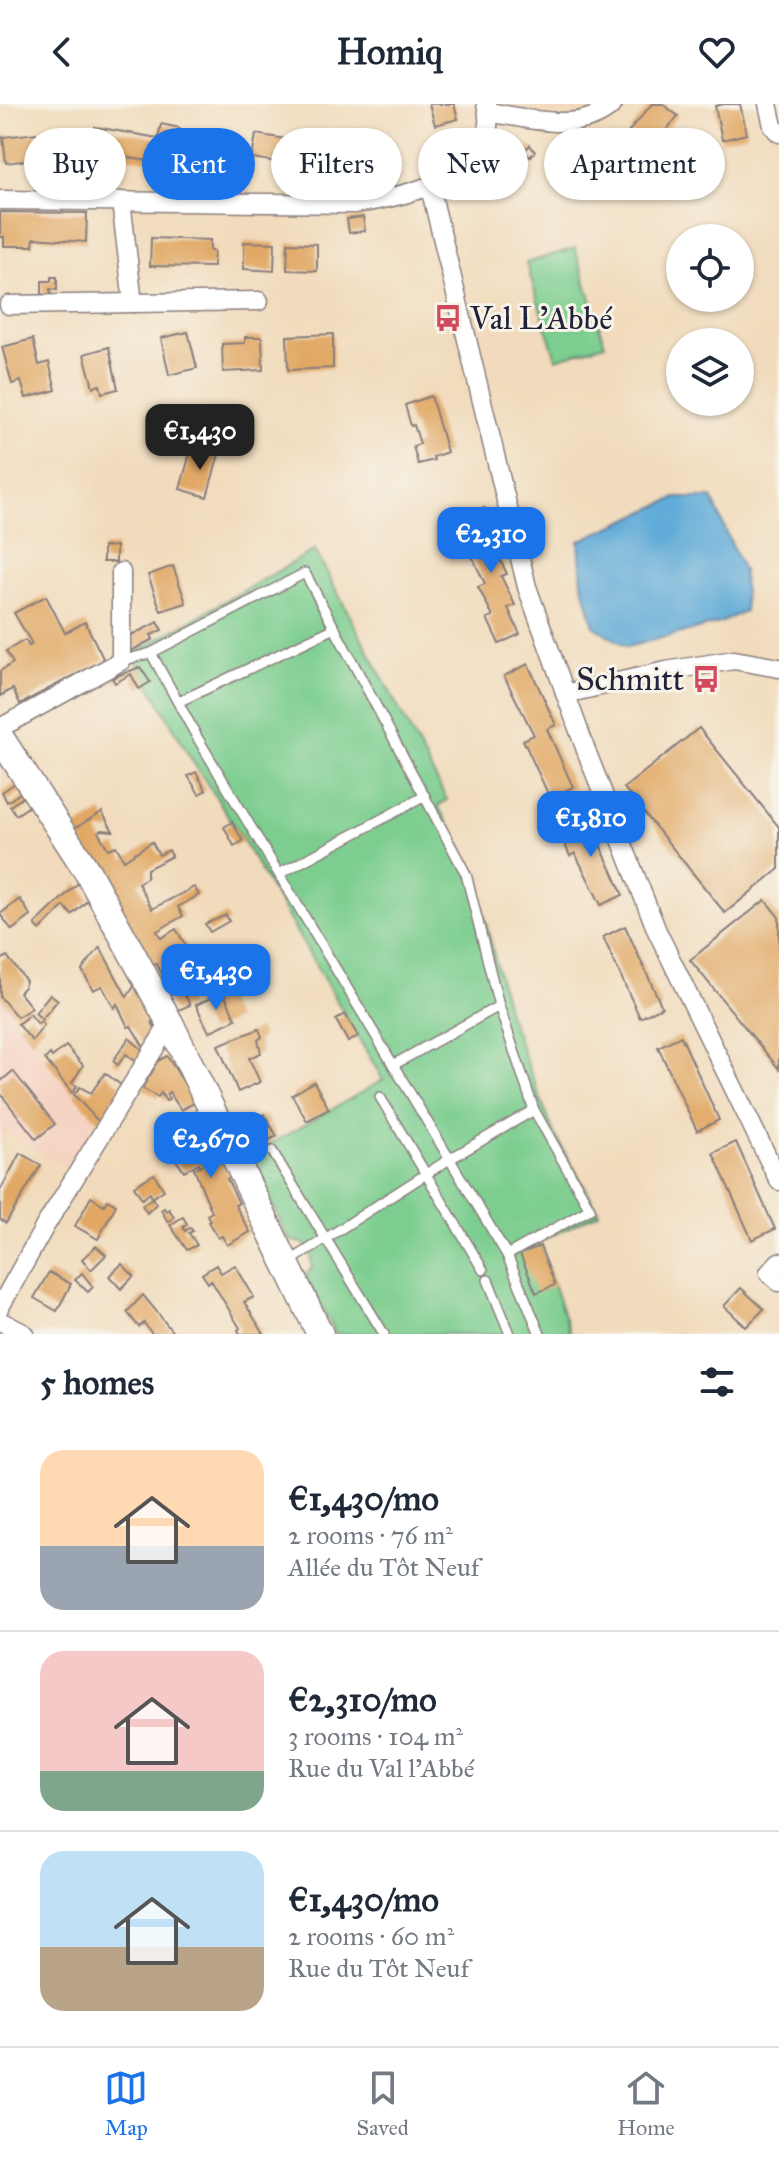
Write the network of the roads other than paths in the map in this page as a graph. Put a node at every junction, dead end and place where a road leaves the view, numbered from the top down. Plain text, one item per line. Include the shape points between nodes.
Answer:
1 (613, 104) edge
2 (768, 104) edge
3 (487, 108) edge
4 (485, 128) edge
5 (779, 133) edge
6 (418, 191) edge
7 (0, 200) edge
8 (433, 200) edge
9 (121, 201) junction
10 (259, 301) dead end
11 (133, 303) junction
12 (9, 305) dead end
13 (121, 572) dead end
14 (335, 628) junction
15 (151, 653) junction
16 (121, 661) junction
17 (779, 668) edge
18 (565, 694) junction
19 (178, 702) junction
20 (0, 728) edge
21 (0, 737) edge
22 (425, 796) junction
23 (279, 874) junction
24 (499, 1006) junction
25 (170, 1023) junction
26 (393, 1065) junction
27 (380, 1097) dead end
28 (534, 1110) junction
29 (272, 1151) dead end
30 (448, 1160) junction
31 (426, 1174) junction
32 (779, 1181) edge
33 (325, 1239) junction
34 (507, 1255) junction
35 (779, 1262) edge
36 (285, 1264) junction
37 (483, 1270) dead end
38 (488, 1280) dead end
39 (779, 1282) edge
40 (1, 1301) edge
41 (0, 1321) edge
42 (25, 1334) edge
43 (320, 1334) edge
44 (384, 1334) edge
45 (510, 1334) edge
46 (540, 1334) edge

1 - 3 street via 592,119 568,121
2 - 5 street
3 - 4 street
6 - 9 street via 354,204
7 - 9 street
8 - 18 street via 527,587
9 - 11 street
10 - 11 street
11 - 12 street
13 - 16 street
14 - 15 lane via 305,573
14 - 19 lane
14 - 22 lane
15 - 16 lane
15 - 19 lane
16 - 20 street
17 - 18 street via 734,660
18 - 32 street via 657,931
19 - 23 lane
21 - 25 street via 87,871
22 - 23 lane
22 - 24 lane via 466,874
23 - 26 lane
24 - 26 lane
24 - 28 lane
25 - 36 street
25 - 40 street
26 - 30 lane
27 - 31 lane
28 - 30 lane
28 - 34 lane via 590,1209
29 - 33 lane
30 - 31 lane
30 - 34 lane
31 - 33 lane
31 - 37 lane
33 - 36 lane
33 - 44 lane
34 - 46 lane
35 - 39 street via 769,1273
36 - 43 street
38 - 45 lane
41 - 42 street

